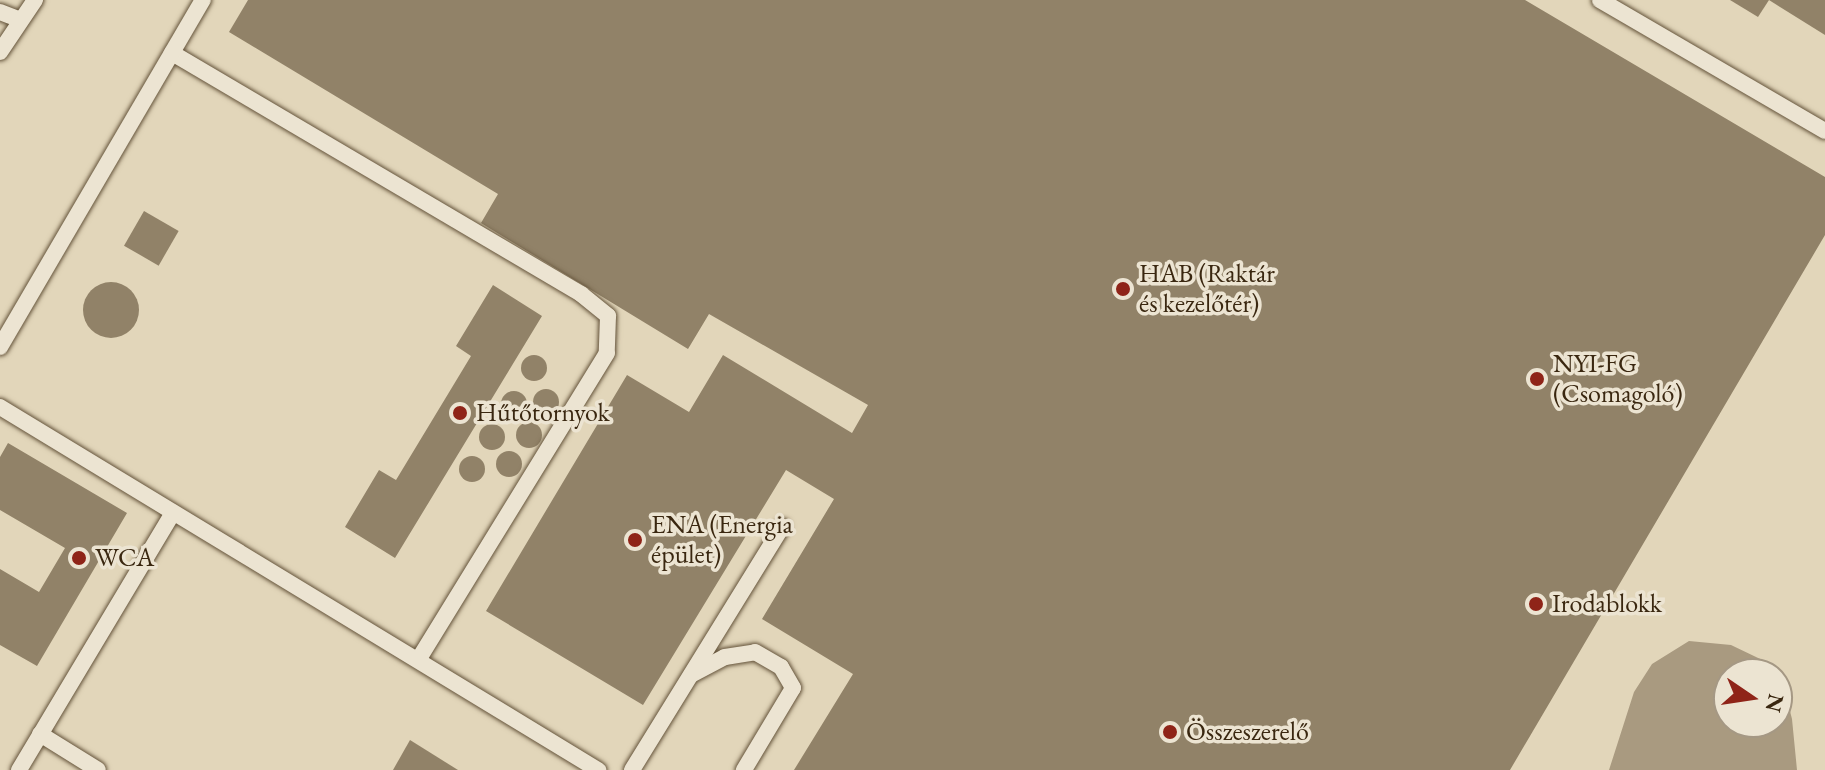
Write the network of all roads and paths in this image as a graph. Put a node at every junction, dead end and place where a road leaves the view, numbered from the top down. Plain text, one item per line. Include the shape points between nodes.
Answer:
1 (35, 0) edge
2 (203, 0) edge
3 (1600, 0) edge
4 (0, 12) edge
5 (21, 20) junction
6 (0, 52) edge
7 (172, 53) junction
8 (1825, 131) edge
9 (0, 347) edge
10 (0, 407) edge
11 (173, 513) junction
12 (782, 527) dead end
13 (419, 659) junction
14 (690, 675) junction
15 (40, 734) junction
16 (19, 770) edge
17 (98, 770) edge
18 (598, 770) edge
19 (632, 770) edge
20 (744, 770) edge

1 - 5 lane
2 - 7 lane
3 - 8 lane
4 - 5 lane
5 - 6 lane
7 - 9 lane
7 - 13 lane via 581,294 608,316 607,353
10 - 11 lane
11 - 13 lane
11 - 15 lane
12 - 14 lane
13 - 18 lane
14 - 19 lane
14 - 20 lane via 725,657 755,652 781,667 793,688
15 - 16 lane
15 - 17 lane

